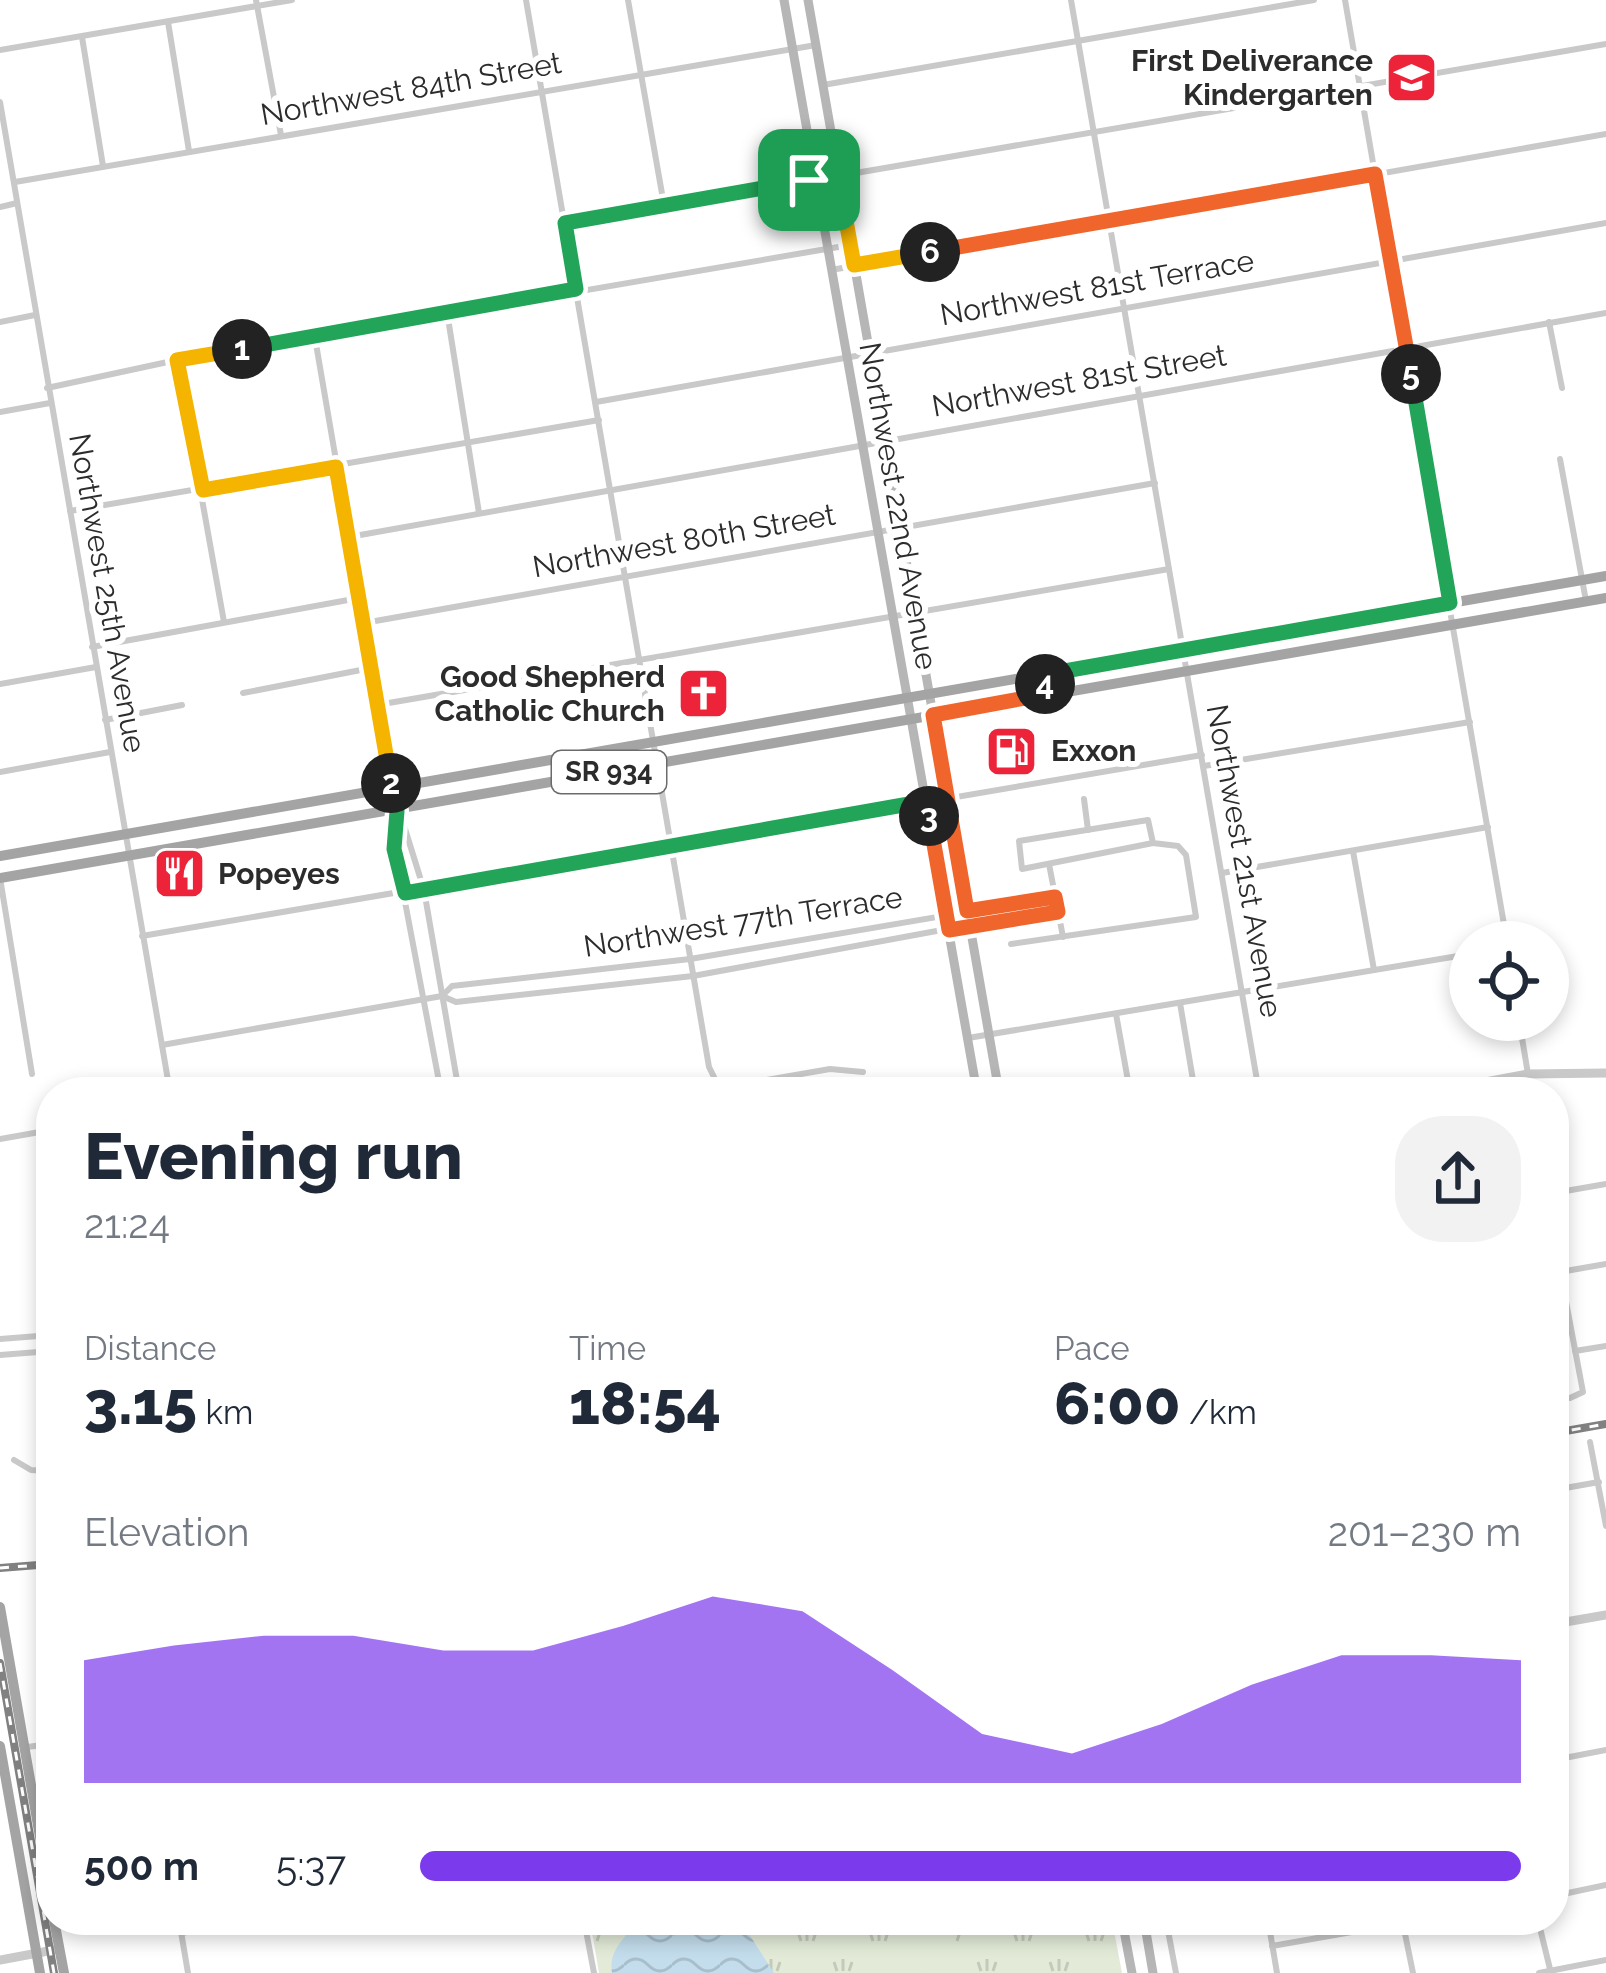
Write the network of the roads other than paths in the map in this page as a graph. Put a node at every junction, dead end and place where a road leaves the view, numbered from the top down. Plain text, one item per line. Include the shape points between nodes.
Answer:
1 (292, 0) edge
2 (526, 0) edge
3 (628, 0) edge
4 (784, 0) edge
5 (809, 0) edge
6 (1071, 0) edge
7 (1314, 0) edge
8 (1345, 0) edge
9 (257, 3) edge
10 (168, 22) junction
11 (82, 37) junction
12 (1079, 43) junction
13 (1606, 44) edge
14 (816, 45) junction
15 (793, 49) junction
16 (0, 50) edge
17 (641, 76) junction
18 (823, 85) junction
19 (1360, 86) junction
20 (542, 91) junction
21 (0, 102) edge
22 (1095, 131) junction
23 (1606, 134) edge
24 (281, 135) junction
25 (189, 151) junction
26 (103, 166) junction
27 (1375, 174) junction
28 (838, 176) junction
29 (816, 179) junction
30 (14, 182) junction
31 (17, 203) junction
32 (664, 205) junction
33 (0, 207) edge
34 (1111, 220) junction
35 (565, 223) junction
36 (1606, 223) edge
37 (850, 245) junction
38 (827, 249) junction
39 (1391, 260) junction
40 (854, 265) junction
41 (831, 270) junction
42 (576, 289) junction
43 (1126, 308) junction
44 (447, 312) junction
45 (1606, 313) edge
46 (35, 315) junction
47 (0, 322) edge
48 (1550, 322) junction
49 (315, 338) junction
50 (1407, 347) junction
51 (869, 353) junction
52 (846, 357) junction
53 (177, 360) junction
54 (47, 388) junction
55 (1562, 388) dead end
56 (1138, 394) junction
57 (596, 402) junction
58 (50, 403) junction
59 (0, 412) edge
60 (598, 420) junction
61 (884, 441) junction
62 (469, 444) junction
63 (861, 445) junction
64 (1560, 459) dead end
65 (336, 467) junction
66 (1155, 483) junction
67 (203, 490) junction
68 (610, 490) junction
69 (69, 512) junction
70 (479, 513) junction
71 (899, 529) junction
72 (878, 532) junction
73 (349, 537) junction
74 (1169, 568) junction
75 (625, 575) junction
76 (1606, 576) edge
77 (1582, 580) junction
78 (359, 598) junction
79 (1606, 598) edge
80 (1586, 601) junction
81 (1450, 603) junction
82 (914, 613) junction
83 (893, 616) junction
84 (224, 622) junction
85 (364, 623) junction
86 (1331, 623) junction
87 (1454, 624) junction
88 (1334, 645) junction
89 (92, 647) junction
90 (1184, 650) junction
91 (641, 658) junction
92 (96, 667) junction
93 (371, 668) junction
94 (1188, 670) junction
95 (1042, 675) junction
96 (0, 684) edge
97 (243, 693) dead end
98 (929, 694) junction
99 (1047, 694) junction
100 (908, 698) junction
101 (377, 705) junction
102 (182, 706) dead end
103 (933, 715) junction
104 (793, 718) junction
105 (912, 718) junction
106 (105, 720) junction
107 (1470, 722) junction
108 (655, 742) junction
109 (738, 749) junction
110 (110, 752) junction
111 (1202, 755) junction
112 (659, 763) junction
113 (525, 764) junction
114 (1204, 766) junction
115 (0, 772) edge
116 (392, 787) junction
117 (529, 787) junction
118 (947, 796) junction
119 (1084, 799) dead end
120 (926, 801) junction
121 (260, 811) junction
122 (397, 811) junction
123 (1488, 826) junction
124 (1088, 830) junction
125 (263, 833) junction
126 (126, 834) junction
127 (1153, 843) junction
128 (673, 845) junction
129 (1353, 851) junction
130 (0, 856) edge
131 (129, 856) junction
132 (1049, 864) junction
133 (1222, 873) junction
134 (0, 878) edge
135 (424, 890) junction
136 (405, 893) junction
137 (1055, 897) junction
138 (967, 911) junction
139 (1058, 912) junction
140 (946, 916) junction
141 (1504, 921) edge
142 (969, 925) junction
143 (949, 930) junction
144 (142, 936) junction
145 (1063, 937) junction
146 (1011, 944) dead end
147 (1449, 958) edge
148 (690, 959) junction
149 (644, 964) junction
150 (1374, 970) junction
151 (562, 974) junction
152 (693, 976) junction
153 (646, 982) junction
154 (565, 991) junction
155 (1242, 993) junction
156 (442, 996) junction
157 (425, 999) junction
158 (1180, 1004) junction
159 (1116, 1014) junction
160 (988, 1034) junction
161 (968, 1038) junction
162 (1523, 1041) edge
163 (162, 1045) junction
164 (862, 1072) dead end
165 (1606, 1073) edge
166 (32, 1074) dead end
167 (1528, 1075) junction
168 (167, 1077) edge
169 (438, 1077) edge
170 (456, 1077) edge
171 (714, 1077) edge
172 (787, 1077) edge
173 (974, 1077) edge
174 (996, 1077) edge
175 (1127, 1077) edge
176 (1192, 1077) edge
177 (1256, 1077) edge
178 (1517, 1077) edge
179 (36, 1133) edge
180 (0, 1139) edge
181 (1606, 1184) edge
182 (1569, 1190) edge
183 (1606, 1264) edge
184 (1569, 1270) edge
185 (1569, 1316) edge
186 (36, 1336) edge
187 (0, 1339) edge
188 (1606, 1346) edge
189 (1576, 1351) junction
190 (36, 1352) edge
191 (0, 1355) edge
192 (1570, 1398) dead end
193 (1590, 1442) dead end
194 (14, 1460) dead end
195 (36, 1470) edge
196 (1599, 1482) junction
197 (1569, 1487) edge
198 (1606, 1526) edge
199 (0, 1607) edge
200 (1606, 1615) edge
201 (1569, 1621) edge
202 (16, 1688) junction
203 (0, 1690) edge
204 (0, 1746) edge
205 (36, 1746) edge
206 (27, 1747) junction
207 (1606, 1750) edge
208 (1569, 1757) edge
209 (36, 1800) edge
210 (1606, 1885) edge
211 (1569, 1893) edge
212 (57, 1935) edge
213 (181, 1935) edge
214 (587, 1935) edge
215 (1125, 1935) edge
216 (1147, 1935) edge
217 (1169, 1935) edge
218 (1270, 1935) edge
219 (1332, 1935) edge
220 (1405, 1935) edge
221 (1541, 1935) edge
222 (1272, 1946) junction
223 (59, 1949) junction
224 (37, 1954) junction
225 (0, 1960) edge
226 (1606, 1960) edge
227 (1550, 1972) edge
228 (40, 1973) edge
229 (64, 1973) edge
230 (188, 1973) edge
231 (594, 1973) edge
232 (1132, 1973) edge
233 (1154, 1973) edge
234 (1176, 1973) edge
235 (1277, 1973) edge
236 (1413, 1973) edge
237 (1539, 1973) edge

1 - 9 street
2 - 20 street
3 - 17 street
4 - 15 main road, Northwest 22nd Avenue
5 - 14 main road, Northwest 22nd Avenue
6 - 12 street, Northwest 21st Avenue
7 - 12 street
8 - 19 street
9 - 10 street
9 - 24 street
10 - 11 street
10 - 25 street
11 - 16 street
11 - 26 street
12 - 18 street
12 - 22 street, Northwest 21st Avenue
13 - 19 street
14 - 15 street, Northwest 84th Street
14 - 18 main road, Northwest 22nd Avenue
15 - 17 street, Northwest 84th Street
15 - 29 main road, Northwest 22nd Avenue
17 - 20 street, Northwest 84th Street
17 - 32 street
18 - 28 main road, Northwest 22nd Avenue
19 - 22 street
19 - 27 street
20 - 24 street, Northwest 84th Street
20 - 35 street
21 - 30 street, Northwest 25th Avenue
22 - 28 street
22 - 34 street, Northwest 21st Avenue
23 - 27 street
24 - 25 street, Northwest 84th Street
25 - 26 street, Northwest 84th Street
26 - 30 street, Northwest 84th Street
27 - 34 street
27 - 39 street
28 - 29 street
28 - 37 main road, Northwest 22nd Avenue
29 - 32 street
29 - 38 main road, Northwest 22nd Avenue
30 - 31 street, Northwest 25th Avenue
31 - 33 street
31 - 46 street, Northwest 25th Avenue
32 - 35 street
34 - 40 street
34 - 43 street, Northwest 21st Avenue
35 - 42 street
36 - 39 street, Northwest 81st Terrace
37 - 38 street
37 - 40 main road, Northwest 22nd Avenue
38 - 41 main road, Northwest 22nd Avenue
38 - 42 street
39 - 43 street, Northwest 81st Terrace
39 - 50 street
40 - 41 street
40 - 51 main road, Northwest 22nd Avenue
41 - 52 main road, Northwest 22nd Avenue
42 - 44 street
42 - 57 street
43 - 51 street, Northwest 81st Terrace
43 - 56 street, Northwest 21st Avenue
44 - 49 street
44 - 62 street
45 - 48 street, Northwest 81st Street
46 - 47 street
46 - 54 street, Northwest 25th Avenue
48 - 50 street, Northwest 81st Street
48 - 55 street
49 - 53 street
49 - 65 street
50 - 56 street, Northwest 81st Street
50 - 81 street
51 - 52 street, Northwest 81st Terrace
51 - 61 main road, Northwest 22nd Avenue
52 - 57 street, Northwest 81st Terrace
52 - 63 main road, Northwest 22nd Avenue
53 - 54 street
53 - 67 street
54 - 58 street, Northwest 25th Avenue
56 - 61 street, Northwest 81st Street
56 - 66 street, Northwest 21st Avenue
57 - 60 street
58 - 59 street
58 - 69 street, Northwest 25th Avenue
60 - 62 street
60 - 68 street
61 - 63 street, Northwest 81st Street
61 - 71 main road, Northwest 22nd Avenue
62 - 65 street
62 - 70 street
63 - 68 street, Northwest 81st Street
63 - 72 main road, Northwest 22nd Avenue
64 - 77 street
65 - 67 street
65 - 73 street
66 - 71 street, Northwest 80th Street
66 - 74 street, Northwest 21st Avenue
67 - 69 street
67 - 84 street
68 - 70 street, Northwest 81st Street
68 - 75 street
69 - 89 street, Northwest 25th Avenue
70 - 73 street, Northwest 81st Street
71 - 72 street, Northwest 80th Street
71 - 82 main road, Northwest 22nd Avenue
72 - 75 street, Northwest 80th Street
72 - 83 main road, Northwest 22nd Avenue
73 - 78 street
74 - 82 street
74 - 90 street, Northwest 21st Avenue
75 - 85 street, Northwest 80th Street
75 - 91 street
76 - 77 main road, SR 934
77 - 80 street
77 - 81 main road, SR 934
78 - 84 street
78 - 85 street
79 - 80 main road, SR 934
80 - 87 main road, SR 934
81 - 86 main road, SR 934
81 - 87 street
82 - 83 street
82 - 98 main road, Northwest 22nd Avenue
83 - 91 street
83 - 100 main road, Northwest 22nd Avenue
84 - 89 street
85 - 93 street
86 - 88 main road
86 - 90 main road, SR 934
87 - 88 main road, SR 934
87 - 107 street
88 - 94 main road, SR 934
89 - 92 street, Northwest 25th Avenue
90 - 94 street, Northwest 21st Avenue
90 - 95 main road, SR 934
91 - 101 street
91 - 108 street
92 - 96 street
92 - 106 street, Northwest 25th Avenue
93 - 97 street
93 - 101 street
94 - 99 main road, SR 934
94 - 111 street, Northwest 21st Avenue
95 - 98 main road, SR 934
95 - 99 main road
98 - 100 main road, SR 934
98 - 103 main road, Northwest 22nd Avenue
99 - 103 main road, SR 934
100 - 104 main road, SR 934
100 - 105 main road, Northwest 22nd Avenue
101 - 116 street
102 - 106 street
103 - 105 main road, SR 934
103 - 118 main road, Northwest 22nd Avenue
104 - 108 main road, SR 934
104 - 109 main road via 778,735
105 - 109 main road, SR 934
105 - 120 main road, Northwest 22nd Avenue
106 - 110 street, Northwest 25th Avenue
107 - 114 street
107 - 123 street
108 - 112 street
108 - 113 main road, SR 934
109 - 112 main road, SR 934
110 - 115 street
110 - 126 street, Northwest 25th Avenue
111 - 114 street, Northwest 21st Avenue
111 - 118 street
112 - 117 main road, SR 934
112 - 128 street
113 - 116 main road, SR 934
113 - 117 main road
114 - 133 street, Northwest 21st Avenue
116 - 121 main road, SR 934
116 - 122 street
117 - 122 main road, SR 934
118 - 120 street
118 - 138 main road, Northwest 22nd Avenue
119 - 124 street
120 - 128 street
120 - 140 main road, Northwest 22nd Avenue
121 - 125 main road
121 - 126 main road, SR 934
122 - 125 main road, SR 934
122 - 135 street
122 - 136 street via 394,849
123 - 129 street
123 - 141 street
124 - 127 street via 1148,820
124 - 132 street via 1019,841 1022,869
125 - 131 main road, SR 934
126 - 130 main road, SR 934
126 - 131 street, Northwest 25th Avenue
127 - 132 street
127 - 145 street via 1186,855 1196,917
128 - 135 street
128 - 148 street
129 - 133 street
129 - 150 street
131 - 134 main road, SR 934
131 - 144 street, Northwest 25th Avenue
132 - 137 street
133 - 155 street, Northwest 21st Avenue
134 - 166 street
135 - 136 street
135 - 156 street
136 - 144 street
136 - 157 street
137 - 138 street, Northwest 77th Terrace
137 - 139 street
138 - 140 street, Northwest 77th Terrace
138 - 142 main road, Northwest 22nd Avenue
139 - 142 street, Northwest 77th Terrace
139 - 145 street
140 - 143 main road, Northwest 22nd Avenue
140 - 148 street, Northwest 77th Terrace
142 - 143 street, Northwest 77th Terrace
142 - 160 main road, Northwest 22nd Avenue
143 - 152 street, Northwest 77th Terrace
143 - 161 main road, Northwest 22nd Avenue
144 - 163 street, Northwest 25th Avenue
145 - 146 street
147 - 150 street
148 - 149 street, Northwest 77th Terrace
148 - 152 street
149 - 151 street, Northwest 77th Terrace
149 - 153 street
150 - 155 street
151 - 154 street
151 - 156 street, Northwest 77th Terrace via 452,986
152 - 153 street, Northwest 77th Terrace
152 - 171 street
153 - 154 street, Northwest 77th Terrace
154 - 156 street, Northwest 77th Terrace via 456,1002
155 - 158 street
155 - 177 street, Northwest 21st Avenue
156 - 157 street, Northwest 77th Terrace
156 - 170 street
157 - 163 street, Northwest 77th Terrace
157 - 169 street
158 - 159 street
158 - 176 street
159 - 160 street
159 - 175 street
160 - 161 street
160 - 174 main road, Northwest 22nd Avenue
161 - 173 main road, Northwest 22nd Avenue
162 - 167 street
163 - 168 street, Northwest 25th Avenue
164 - 172 street
165 - 167 street
167 - 178 street
179 - 180 street
181 - 182 street
183 - 184 street
185 - 189 street
186 - 187 street
188 - 189 street
189 - 192 street via 1583,1392
190 - 191 street
193 - 196 street
194 - 195 street
196 - 197 street
196 - 198 street
199 - 202 main road
200 - 201 street
202 - 203 street
202 - 206 main road
204 - 224 main road
205 - 206 street
206 - 209 main road
207 - 208 street
210 - 211 street
212 - 223 main road
213 - 230 street
214 - 231 street
215 - 232 main road
216 - 233 main road
217 - 234 street
218 - 222 street
219 - 222 street
220 - 236 street
221 - 227 street
222 - 235 street
223 - 224 street
223 - 229 main road
224 - 225 street
224 - 228 main road
226 - 227 street
227 - 237 street

